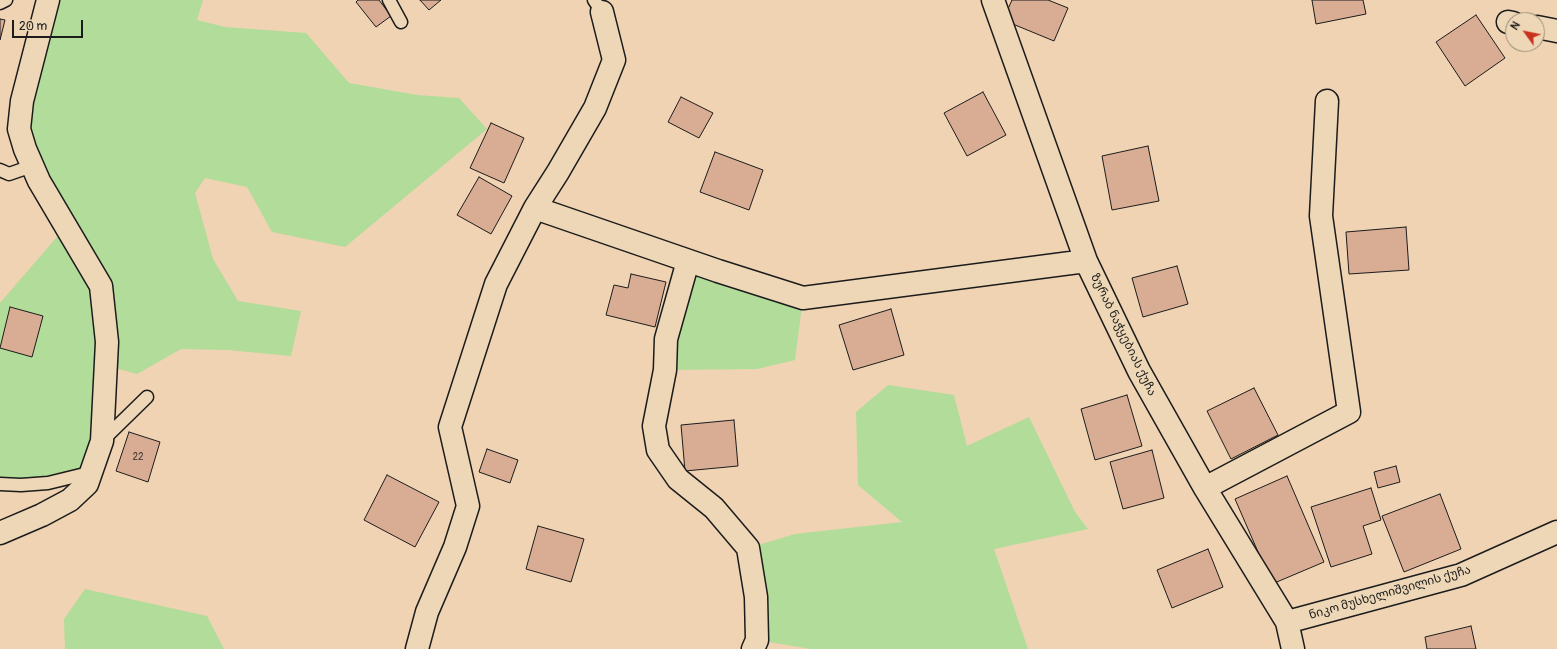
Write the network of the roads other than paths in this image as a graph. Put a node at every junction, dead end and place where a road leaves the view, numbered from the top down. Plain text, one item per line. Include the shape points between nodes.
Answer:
1 (6, 0) edge
2 (48, 0) edge
3 (389, 0) edge
4 (993, 0) edge
5 (0, 3) edge
6 (598, 6) edge
7 (401, 22) dead end
8 (1545, 29) edge
9 (1557, 31) edge
10 (1327, 100) dead end
11 (32, 166) junction
12 (0, 170) edge
13 (535, 208) junction
14 (688, 261) junction
15 (1086, 261) junction
16 (147, 397) dead end
17 (102, 441) junction
18 (93, 472) junction
19 (0, 484) edge
20 (21, 485) junction
21 (1205, 488) junction
22 (0, 491) edge
23 (1557, 532) edge
24 (0, 533) edge
25 (1287, 622) junction
26 (417, 649) edge
27 (753, 649) edge
28 (1293, 649) edge

1 - 5 lane
2 - 11 street via 22,101 19,130
3 - 7 lane
4 - 15 street, ზურაბ ნაჭყებიას ქუჩა
6 - 13 street via 614,60 595,108
8 - 9 street
10 - 21 street via 1321,216 1349,412
11 - 12 lane via 8,174
11 - 17 street via 101,286 107,342
13 - 14 street
13 - 26 street via 496,284 450,427 468,506 455,547 427,612
14 - 15 street via 802,298
14 - 27 street via 666,338 665,370 654,426 658,450 678,479 714,508 748,548 756,597 757,640
15 - 21 street, ზურაბ ნაჭყებიას ქუჩა via 1139,371
16 - 17 lane
17 - 18 street
18 - 20 lane via 48,483
18 - 24 street via 87,484 70,500
19 - 20 lane
20 - 22 lane
21 - 25 street, ზურაბ ნაჭყებიას ქუჩა
23 - 25 street, ნიკო მუსხელიშვილის ქუჩა via 1461,575
25 - 28 street, ზურაბ ნაჭყებიას ქუჩა

